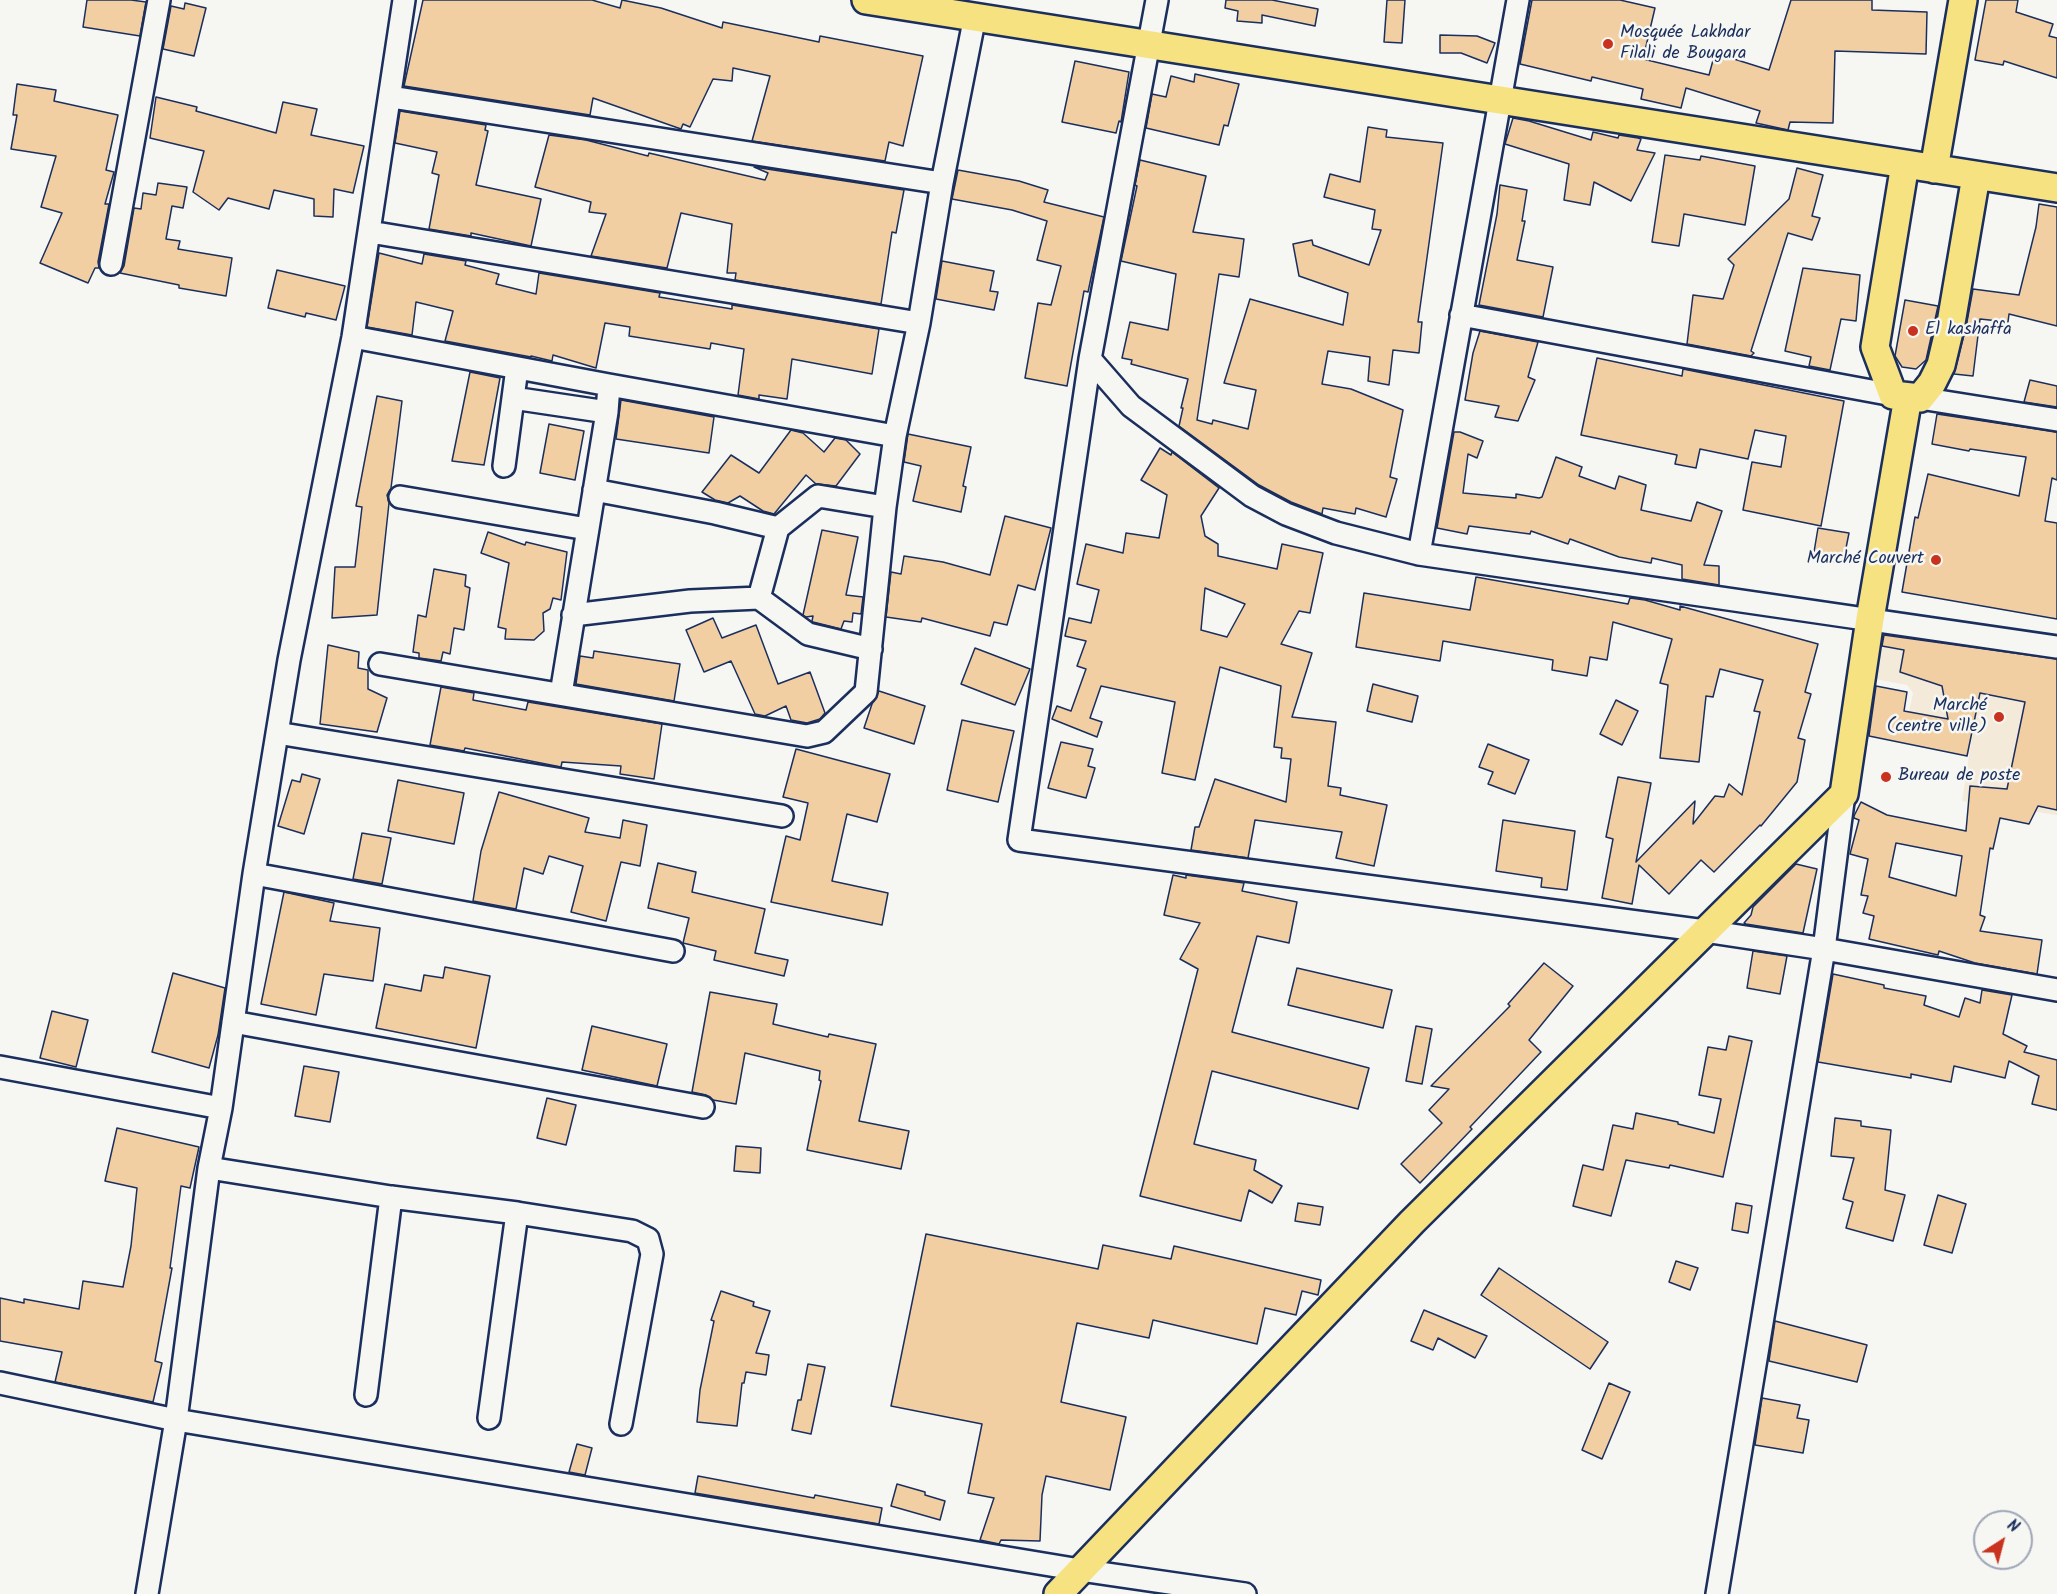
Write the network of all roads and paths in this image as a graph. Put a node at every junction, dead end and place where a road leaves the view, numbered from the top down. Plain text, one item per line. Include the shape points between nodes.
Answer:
1 (159, 0) edge
2 (404, 0) edge
3 (866, 0) edge
4 (1157, 0) edge
5 (1518, 0) edge
6 (1963, 0) edge
7 (975, 16) junction
8 (1150, 44) junction
9 (391, 96) junction
10 (1500, 100) junction
11 (1905, 164) junction
12 (1934, 169) junction
13 (1976, 176) junction
14 (942, 183) junction
15 (2057, 188) edge
16 (370, 232) junction
17 (111, 264) dead end
18 (1461, 315) junction
19 (919, 324) junction
20 (353, 337) junction
21 (1090, 359) junction
22 (516, 368) junction
23 (609, 385) junction
24 (1907, 397) junction
25 (513, 398) junction
26 (607, 412) junction
27 (2057, 420) edge
28 (895, 436) junction
29 (504, 466) dead end
30 (594, 490) junction
31 (400, 497) dead end
32 (885, 507) junction
33 (778, 528) junction
34 (587, 529) junction
35 (1419, 554) junction
36 (759, 598) junction
37 (573, 615) junction
38 (1870, 620) junction
39 (2057, 647) edge
40 (871, 649) junction
41 (380, 664) dead end
42 (561, 694) junction
43 (278, 733) junction
44 (1844, 794) junction
45 (782, 816) dead end
46 (254, 874) junction
47 (1706, 931) junction
48 (1824, 949) junction
49 (673, 951) dead end
50 (2057, 990) edge
51 (233, 1022) junction
52 (0, 1067) edge
53 (703, 1107) dead end
54 (221, 1108) junction
55 (209, 1168) junction
56 (391, 1197) junction
57 (518, 1213) junction
58 (0, 1383) edge
59 (366, 1395) dead end
60 (489, 1418) dead end
61 (176, 1420) junction
62 (621, 1424) dead end
63 (1080, 1570) junction
64 (147, 1594) edge
65 (1058, 1594) edge
66 (1245, 1594) edge
67 (1717, 1594) edge

1 - 17 street
2 - 9 street
3 - 7 main road
4 - 8 street
5 - 10 street
6 - 12 main road
7 - 8 main road
7 - 14 street
8 - 10 main road
8 - 21 street
9 - 14 street
9 - 16 street
10 - 11 main road
10 - 18 street
11 - 12 main road
11 - 24 main road via 1875,347
12 - 13 main road
13 - 15 main road
13 - 24 main road via 1941,365 1932,383
14 - 19 street
16 - 19 street
16 - 20 street
18 - 24 street
18 - 35 street
19 - 28 street
20 - 22 street
20 - 43 street
21 - 35 street via 1131,406 1252,496 1336,533
21 - 47 street via 1019,840
22 - 23 street
22 - 25 street
23 - 26 street
23 - 28 street
24 - 27 street
24 - 38 main road
25 - 26 street
25 - 29 street
26 - 30 street
28 - 32 street
30 - 33 street
30 - 34 street
31 - 34 street
32 - 33 street via 818,496
32 - 40 street
33 - 36 street
34 - 37 street
35 - 38 street
36 - 37 street via 690,601
36 - 40 street via 808,634
37 - 42 street
38 - 39 street
38 - 44 main road
40 - 42 street via 866,692 824,732 807,736
41 - 42 street
43 - 45 street
43 - 46 street
44 - 47 main road
44 - 48 street
46 - 49 street
46 - 51 street
47 - 48 street
47 - 63 main road via 1412,1222
48 - 50 street
48 - 67 street
51 - 53 street
51 - 54 street
52 - 54 street
54 - 55 street
55 - 56 street
55 - 61 street
56 - 57 street
56 - 59 street
57 - 60 street
57 - 62 street via 632,1231 648,1239 652,1254
58 - 61 street
61 - 63 street
61 - 64 street
63 - 65 main road
63 - 66 street

